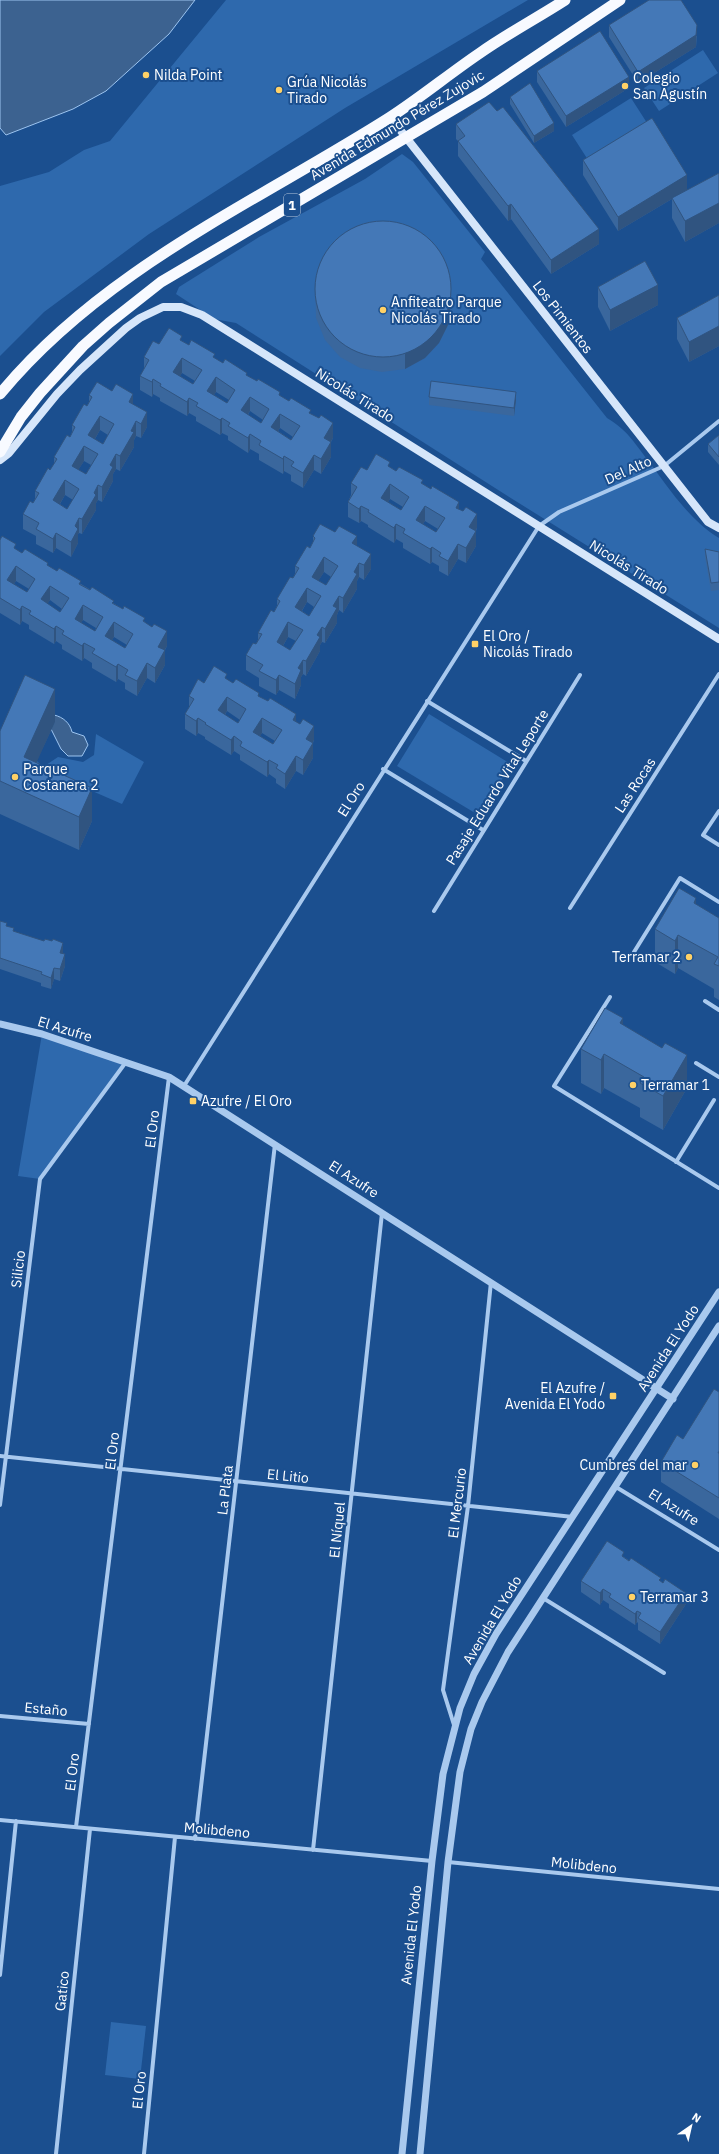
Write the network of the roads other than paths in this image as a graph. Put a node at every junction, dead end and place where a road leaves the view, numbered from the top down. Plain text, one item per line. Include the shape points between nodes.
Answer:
1 (565, 0) edge
2 (620, 0) edge
3 (390, 117) junction
4 (405, 138) junction
5 (0, 394) edge
6 (719, 421) edge
7 (0, 452) edge
8 (0, 460) edge
9 (664, 466) junction
10 (538, 526) junction
11 (719, 528) edge
12 (719, 639) edge
13 (719, 674) edge
14 (580, 675) dead end
15 (427, 701) junction
16 (526, 761) junction
17 (383, 769) junction
18 (719, 811) edge
19 (483, 830) junction
20 (719, 845) edge
21 (719, 902) edge
22 (570, 908) dead end
23 (434, 911) dead end
24 (634, 952) dead end
25 (610, 997) dead end
26 (705, 1001) dead end
27 (719, 1010) edge
28 (0, 1024) edge
29 (126, 1062) junction
30 (696, 1063) dead end
31 (169, 1077) junction
32 (719, 1077) edge
33 (184, 1086) junction
34 (714, 1100) dead end
35 (275, 1144) junction
36 (676, 1162) junction
37 (719, 1188) edge
38 (382, 1212) junction
39 (491, 1282) junction
40 (719, 1292) edge
41 (719, 1326) edge
42 (657, 1389) junction
43 (673, 1399) junction
44 (0, 1456) edge
45 (6, 1457) junction
46 (121, 1469) junction
47 (237, 1482) junction
48 (616, 1487) junction
49 (352, 1494) junction
50 (0, 1505) edge
51 (468, 1506) junction
52 (574, 1517) junction
53 (719, 1550) edge
54 (543, 1598) junction
55 (664, 1673) dead end
56 (0, 1716) edge
57 (89, 1724) junction
58 (454, 1725) junction
59 (0, 1820) edge
60 (16, 1821) junction
61 (76, 1827) junction
62 (90, 1829) junction
63 (175, 1837) junction
64 (195, 1839) junction
65 (313, 1850) junction
66 (432, 1861) junction
67 (448, 1862) junction
68 (719, 1889) edge
69 (0, 1975) edge
70 (56, 2154) edge
71 (144, 2154) edge
72 (402, 2154) edge
73 (420, 2154) edge

1 - 3 highway, Avenida Edmundo Pérez Zujovic / 1 via 481,52
2 - 4 highway, Avenida Edmundo Pérez Zujovic / 1 via 483,92
3 - 4 main road, Los Pimientos
3 - 5 highway, Avenida Edmundo Pérez Zujovic / 1 via 165,252 106,292 37,353
4 - 7 highway, Avenida Edmundo Pérez Zujovic / 1 via 161,282 83,346 21,417
4 - 9 main road, Los Pimientos
6 - 9 street, Del Alto
8 - 10 main road, Nicolás Tirado via 9,453 75,375 126,328 163,307 181,307 202,315
9 - 10 street, Del Alto via 559,512
9 - 11 main road, Los Pimientos via 708,522
10 - 12 main road, Nicolás Tirado
10 - 15 street, El Oro
13 - 22 street, Las Rocas
14 - 16 street, Pasaje Eduardo Vital Leporte
15 - 16 street
15 - 17 street, El Oro
16 - 19 street, Pasaje Eduardo Vital Leporte
17 - 19 street
17 - 33 street, El Oro
18 - 20 street via 704,835
19 - 23 street, Pasaje Eduardo Vital Leporte
21 - 24 street via 680,878
25 - 36 street via 554,1086
26 - 27 street
28 - 29 street, El Azufre via 42,1034
29 - 31 street, El Azufre
29 - 45 street, Silicio via 40,1179
30 - 32 street
31 - 33 street, El Azufre
31 - 46 street, El Oro
33 - 35 street, El Azufre
34 - 36 street
35 - 38 street, El Azufre
35 - 47 street, La Plata
36 - 37 street
38 - 39 street, El Azufre
38 - 49 street, El Níquel
39 - 42 street, El Azufre
39 - 51 street, El Mercurio
40 - 42 street, Avenida El Yodo
41 - 43 street, Avenida El Yodo
42 - 43 street, El Azufre
42 - 52 street, Avenida El Yodo
43 - 48 street, Avenida El Yodo
44 - 45 street, El Litio
45 - 46 street, El Litio
45 - 50 street, Silicio
46 - 47 street, El Litio
46 - 57 street, El Oro
47 - 49 street, El Litio
47 - 64 street, La Plata
48 - 53 street, El Azufre
48 - 54 street, Avenida El Yodo
49 - 51 street, El Litio
49 - 65 street, El Níquel
51 - 52 street, El Litio
51 - 58 street, El Mercurio via 443,1690
52 - 58 street, Avenida El Yodo via 496,1634 466,1692
54 - 55 street
54 - 67 street, Avenida El Yodo via 494,1676 471,1729 460,1772
56 - 57 street, Estaño
57 - 61 street, El Oro
58 - 66 street, Avenida El Yodo via 443,1774
59 - 60 street, Molibdeno
60 - 61 street, Molibdeno
60 - 69 street
61 - 62 street, Molibdeno
62 - 63 street, Molibdeno
62 - 70 street, Gatico
63 - 64 street, Molibdeno
63 - 71 street, El Oro
64 - 65 street, Molibdeno
65 - 66 street, Molibdeno
66 - 72 street, Avenida El Yodo
67 - 68 street, Molibdeno
67 - 73 street, Avenida El Yodo

